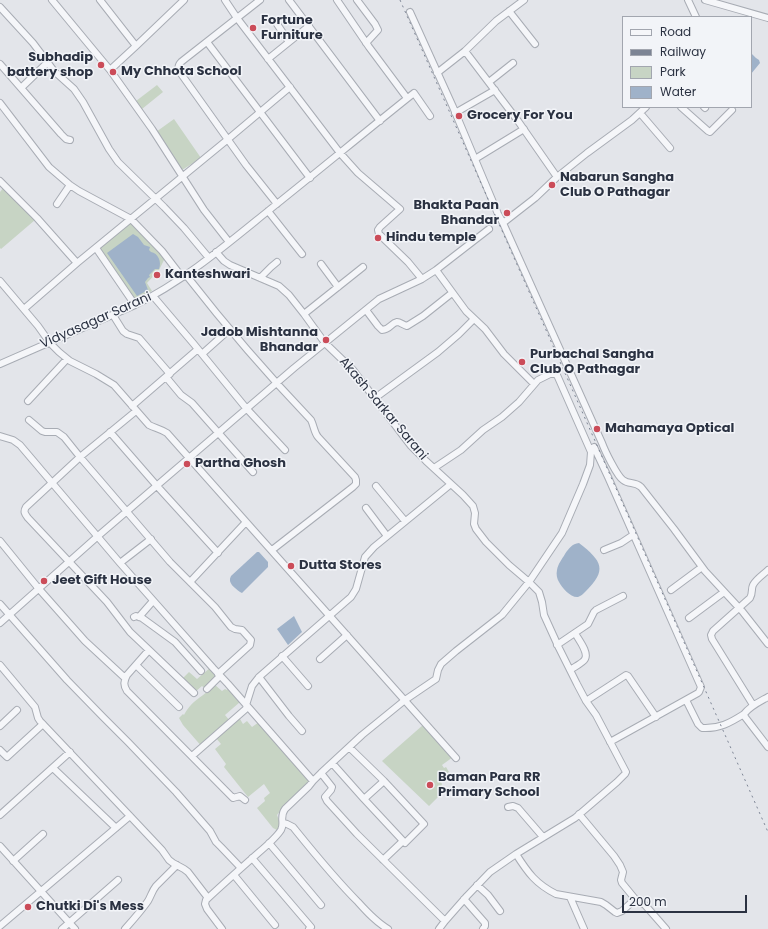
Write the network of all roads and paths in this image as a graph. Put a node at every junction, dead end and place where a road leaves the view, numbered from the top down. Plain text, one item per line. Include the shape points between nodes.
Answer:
1 (52, 0) edge
2 (100, 0) edge
3 (184, 0) edge
4 (225, 0) edge
5 (260, 0) edge
6 (290, 0) edge
7 (336, 0) edge
8 (357, 0) edge
9 (524, 0) edge
10 (688, 0) edge
11 (705, 0) edge
12 (0, 7) edge
13 (509, 11) junction
14 (410, 12) dead end
15 (696, 16) edge
16 (238, 18) junction
17 (768, 18) edge
18 (274, 21) dead end
19 (309, 26) junction
20 (207, 42) junction
21 (289, 42) junction
22 (366, 43) junction
23 (535, 44) dead end
24 (136, 46) junction
25 (465, 51) junction
26 (268, 59) junction
27 (48, 62) junction
28 (513, 63) dead end
29 (0, 64) edge
30 (110, 70) junction
31 (437, 73) junction
32 (489, 82) junction
33 (21, 88) junction
34 (290, 88) junction
35 (495, 90) junction
36 (407, 98) junction
37 (0, 103) edge
38 (645, 108) edge
39 (682, 108) edge
40 (732, 110) dead end
41 (260, 112) junction
42 (455, 113) junction
43 (640, 113) junction
44 (430, 116) dead end
45 (380, 121) junction
46 (524, 129) junction
47 (70, 140) dead end
48 (227, 140) junction
49 (670, 148) dead end
50 (340, 153) junction
51 (475, 159) junction
52 (183, 176) junction
53 (557, 177) junction
54 (310, 178) junction
55 (1, 185) edge
56 (70, 185) junction
57 (156, 199) junction
58 (57, 204) dead end
59 (277, 204) junction
60 (268, 211) junction
61 (130, 219) junction
62 (503, 223) junction
63 (489, 229) dead end
64 (230, 242) junction
65 (96, 248) junction
66 (216, 252) junction
67 (302, 254) dead end
68 (208, 258) junction
69 (278, 262) dead end
70 (77, 263) junction
71 (321, 264) dead end
72 (363, 267) dead end
73 (436, 270) junction
74 (184, 276) junction
75 (260, 278) junction
76 (422, 278) junction
77 (1, 285) edge
78 (338, 287) junction
79 (452, 293) junction
80 (152, 297) junction
81 (135, 305) junction
82 (24, 309) junction
83 (366, 310) junction
84 (304, 314) junction
85 (113, 315) junction
86 (474, 319) junction
87 (230, 329) junction
88 (50, 343) junction
89 (325, 343) junction
90 (200, 352) junction
91 (67, 359) junction
92 (0, 364) edge
93 (168, 376) junction
94 (276, 383) junction
95 (534, 384) junction
96 (375, 398) junction
97 (28, 402) dead end
98 (134, 408) junction
99 (246, 408) junction
100 (29, 420) dead end
101 (110, 432) junction
102 (218, 432) junction
103 (0, 436) edge
104 (602, 443) junction
105 (592, 448) junction
106 (285, 450) dead end
107 (80, 457) junction
108 (189, 458) junction
109 (434, 468) junction
110 (252, 472) dead end
111 (52, 482) junction
112 (451, 484) junction
113 (157, 486) junction
114 (376, 486) dead end
115 (366, 508) dead end
116 (128, 512) junction
117 (405, 521) junction
118 (246, 522) junction
119 (633, 535) junction
120 (98, 536) junction
121 (387, 536) junction
122 (151, 539) junction
123 (0, 541) edge
124 (272, 550) junction
125 (604, 550) dead end
126 (218, 553) junction
127 (70, 562) junction
128 (120, 563) junction
129 (702, 567) junction
130 (768, 570) edge
131 (190, 582) junction
132 (529, 582) junction
133 (39, 589) junction
134 (671, 590) dead end
135 (724, 592) junction
136 (623, 596) dead end
137 (153, 601) junction
138 (0, 604) edge
139 (738, 608) junction
140 (10, 615) junction
141 (330, 616) junction
142 (689, 618) dead end
143 (0, 623) edge
144 (575, 633) junction
145 (347, 635) junction
146 (768, 644) edge
147 (557, 645) junction
148 (149, 650) junction
149 (282, 656) junction
150 (320, 659) dead end
151 (0, 665) edge
152 (136, 665) junction
153 (570, 670) junction
154 (201, 671) dead end
155 (219, 675) junction
156 (259, 676) junction
157 (125, 678) junction
158 (308, 686) dead end
159 (207, 689) dead end
160 (194, 693) dead end
161 (768, 697) edge
162 (686, 700) junction
163 (404, 701) junction
164 (586, 701) junction
165 (753, 705) junction
166 (247, 706) junction
167 (179, 707) dead end
168 (17, 710) dead end
169 (744, 714) junction
170 (656, 717) junction
171 (43, 724) junction
172 (0, 726) edge
173 (302, 731) dead end
174 (610, 742) junction
175 (349, 747) junction
176 (768, 747) edge
177 (0, 750) edge
178 (70, 752) junction
179 (192, 756) junction
180 (456, 758) dead end
181 (332, 763) junction
182 (53, 768) junction
183 (321, 773) junction
184 (313, 781) junction
185 (384, 781) junction
186 (245, 800) dead end
187 (364, 800) junction
188 (508, 808) dead end
189 (579, 814) junction
190 (0, 816) edge
191 (130, 816) junction
192 (283, 823) junction
193 (116, 828) junction
194 (43, 834) dead end
195 (543, 837) junction
196 (403, 841) junction
197 (269, 843) junction
198 (0, 846) edge
199 (516, 854) junction
200 (252, 858) junction
201 (383, 860) junction
202 (14, 861) junction
203 (177, 865) junction
204 (242, 868) junction
205 (234, 875) junction
206 (118, 880) dead end
207 (476, 885) junction
208 (41, 891) junction
209 (570, 897) junction
210 (208, 898) junction
211 (464, 899) junction
212 (636, 900) junction
213 (321, 905) dead end
214 (500, 911) dead end
215 (445, 921) junction
216 (69, 923) junction
217 (275, 925) dead end
218 (0, 926) edge
219 (62, 929) edge
220 (75, 929) edge
221 (125, 929) edge
222 (222, 929) edge
223 (309, 929) edge
224 (388, 929) edge
225 (440, 929) edge
226 (483, 929) edge
227 (584, 929) edge
228 (666, 929) edge

1 - 30 street
2 - 24 street
3 - 24 street
4 - 16 street
5 - 16 street
6 - 19 street
7 - 22 street
8 - 22 street via 378,30
9 - 13 street
10 - 15 street
11 - 17 street
12 - 27 street
13 - 23 street
13 - 25 street
14 - 31 street
16 - 20 street
16 - 26 street
18 - 21 street
19 - 21 street
19 - 45 street
20 - 41 street
20 - 48 street via 180,63 178,68
21 - 26 street
22 - 36 street
24 - 30 street
25 - 31 street
25 - 32 street
26 - 34 street
27 - 33 street
27 - 57 street via 83,102 113,156
28 - 32 street
29 - 33 street
30 - 52 street
31 - 42 street
32 - 35 street
33 - 47 street via 61,134
34 - 41 street
34 - 50 street
35 - 42 street
35 - 46 street
36 - 44 street via 414,93
36 - 45 street, Vidyasagar Sarani
37 - 56 street via 49,167
38 - 43 street
39 - 40 street via 710,132
41 - 48 street
41 - 54 street
42 - 51 street
43 - 49 street
43 - 53 street
45 - 50 street, Vidyasagar Sarani
46 - 51 street
46 - 53 street
48 - 52 street
48 - 59 street
50 - 54 street, Vidyasagar Sarani
50 - 76 street via 358,173 400,209 380,227 379,234
51 - 62 street
52 - 57 street
52 - 64 street via 204,210
53 - 62 street
54 - 59 street, Vidyasagar Sarani
55 - 70 street via 37,218
56 - 58 street
56 - 61 street
57 - 61 street
57 - 68 street
59 - 60 street, Vidyasagar Sarani
60 - 64 street, Vidyasagar Sarani
60 - 67 street
61 - 65 street
61 - 74 street
62 - 104 street
63 - 73 street
64 - 66 street, Vidyasagar Sarani
65 - 70 street
65 - 81 street
66 - 68 street, Vidyasagar Sarani
66 - 75 street, Akash Sarkar Sarani via 230,265
68 - 74 street, Vidyasagar Sarani
69 - 75 street
70 - 82 street
71 - 78 street
72 - 78 street
73 - 76 street
73 - 79 street
74 - 80 street, Vidyasagar Sarani
74 - 87 street
75 - 84 street, Akash Sarkar Sarani via 279,286
76 - 83 street via 383,297
77 - 82 street
78 - 84 street
79 - 83 street via 407,326 397,322 387,330 382,330
79 - 86 street
80 - 81 street, Vidyasagar Sarani
80 - 90 street
81 - 85 street, Vidyasagar Sarani
82 - 88 street
83 - 89 street
84 - 89 street, Akash Sarkar Sarani
85 - 88 street, Vidyasagar Sarani
85 - 93 street via 126,334 139,338
86 - 95 street
86 - 96 street via 438,352
87 - 90 street
87 - 94 street
88 - 91 street
88 - 92 street, Vidyasagar Sarani
89 - 94 street
89 - 96 street, Akash Sarkar Sarani via 353,370
90 - 93 street
90 - 99 street
91 - 97 street
91 - 98 street via 111,383
93 - 98 street
93 - 102 street via 181,395 192,403
94 - 99 street
94 - 124 street via 311,420 318,438 355,477 356,484
95 - 105 street via 550,374 557,375
95 - 109 street via 528,394 502,417
96 - 109 street, Akash Sarkar Sarani via 411,446
98 - 101 street
98 - 108 street via 149,425 167,433
99 - 102 street
99 - 106 street
100 - 107 street via 42,431 53,431 64,437
101 - 107 street
101 - 113 street
102 - 108 street
102 - 110 street
103 - 111 street via 17,442
104 - 105 street
104 - 129 street via 620,478 641,487
105 - 119 street via 608,477
105 - 132 street via 583,484 562,533
107 - 111 street
107 - 116 street
108 - 113 street
108 - 118 street
109 - 112 street, Akash Sarkar Sarani
111 - 120 street
111 - 127 street via 26,507 24,513
112 - 117 street
112 - 132 street, Akash Sarkar Sarani via 473,506 474,524 486,542
113 - 116 street
113 - 126 street
114 - 117 street
115 - 121 street
116 - 120 street
116 - 122 street
117 - 121 street
118 - 124 street
118 - 126 street
119 - 125 street
119 - 162 street via 701,687 698,693
120 - 127 street
120 - 128 street
121 - 141 street via 365,557 355,593
122 - 128 street
122 - 131 street
123 - 133 street
124 - 141 street
126 - 131 street
127 - 133 street
127 - 148 street via 107,602 130,632
128 - 137 street
129 - 134 street
129 - 135 street
130 - 139 street via 753,585 750,598
131 - 155 street via 231,627 242,630 251,640
132 - 147 street, Akash Sarkar Sarani via 539,592 544,615
132 - 163 street via 502,615 441,664 434,681
133 - 140 street
133 - 157 street via 85,641
135 - 139 street
135 - 142 street
136 - 144 street via 596,610 588,624
137 - 154 street via 136,617 175,642
137 - 155 street
138 - 140 street
139 - 146 street
139 - 165 street via 713,631 711,636
140 - 143 street
140 - 204 street via 67,680 176,792 221,847
141 - 145 street
141 - 149 street
144 - 147 street
144 - 153 street via 586,657
145 - 150 street
145 - 163 street
147 - 153 street, Akash Sarkar Sarani
148 - 152 street
148 - 160 street
149 - 156 street
149 - 158 street
151 - 171 street via 36,707 38,718
152 - 157 street
152 - 167 street
153 - 164 street, Akash Sarkar Sarani
155 - 159 street
155 - 166 street
156 - 166 street via 252,686
156 - 173 street
157 - 179 street via 124,687 127,691
161 - 165 street
162 - 169 street via 702,728 722,726
162 - 170 street
163 - 175 street
163 - 180 street
164 - 170 street via 626,675
164 - 174 street, Akash Sarkar Sarani
165 - 169 street
166 - 179 street
166 - 184 street
168 - 172 street
169 - 176 street
170 - 174 street
171 - 177 street via 7,757
171 - 178 street
174 - 189 street, Akash Sarkar Sarani via 625,769 625,774
175 - 181 street
175 - 185 street
178 - 182 street
178 - 191 street
179 - 186 street via 233,798 240,796
181 - 183 street
181 - 187 street
182 - 190 street
182 - 193 street
183 - 184 street
183 - 201 street via 332,787 325,797 327,801
184 - 192 street via 283,811
185 - 187 street
185 - 196 street via 424,824
187 - 196 street
188 - 195 street via 518,808
189 - 195 street
189 - 212 street via 620,865 623,872 622,883
191 - 193 street
191 - 203 street via 169,860
192 - 197 street via 281,830
192 - 224 street via 293,827 338,882 370,915
193 - 208 street
194 - 202 street
195 - 199 street
196 - 201 street
197 - 200 street
197 - 213 street
198 - 202 street
199 - 207 street
199 - 209 street via 541,886 556,894
200 - 204 street
200 - 223 street via 311,927
201 - 215 street
202 - 208 street
203 - 210 street via 188,872
203 - 221 street via 156,886
204 - 205 street
205 - 210 street
205 - 217 street
206 - 216 street
207 - 211 street
207 - 214 street via 488,895
208 - 216 street
208 - 218 street
209 - 212 street via 601,902 617,913
209 - 227 street
210 - 222 street via 206,907
211 - 215 street
211 - 226 street via 485,923
212 - 228 street via 645,905
215 - 225 street
216 - 219 street
216 - 220 street

